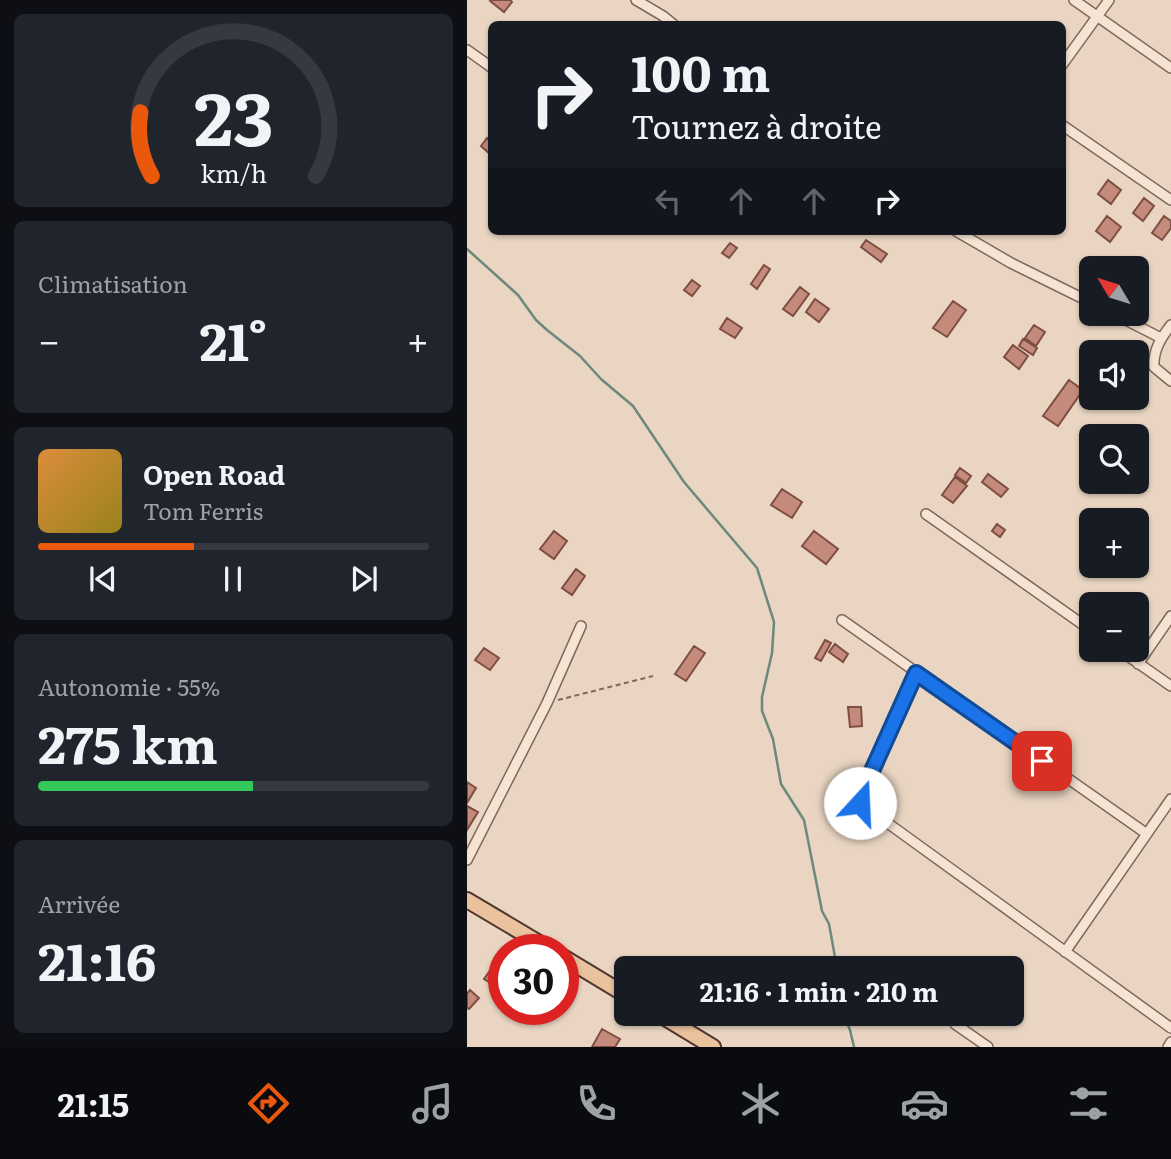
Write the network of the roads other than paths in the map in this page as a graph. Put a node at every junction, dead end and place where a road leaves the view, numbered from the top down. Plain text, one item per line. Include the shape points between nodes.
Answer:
1 (636, 0) edge
2 (1074, 0) edge
3 (1109, 0) edge
4 (1099, 16) junction
5 (669, 21) edge
6 (467, 50) edge
7 (1066, 60) edge
8 (488, 65) edge
9 (1171, 68) edge
10 (1066, 128) edge
11 (1171, 200) edge
12 (963, 235) edge
13 (1079, 296) edge
14 (1171, 325) edge
15 (1137, 326) edge
16 (1161, 338) junction
17 (1171, 380) edge
18 (926, 514) dead end
19 (1171, 616) edge
20 (842, 620) dead end
21 (1079, 622) edge
22 (581, 626) dead end
23 (1135, 662) edge
24 (1138, 664) junction
25 (916, 673) junction
26 (1171, 686) edge
27 (1171, 799) edge
28 (1147, 834) junction
29 (467, 860) edge
30 (467, 900) edge
31 (524, 934) edge
32 (1065, 953) junction
33 (579, 967) edge
34 (614, 988) edge
35 (678, 1026) edge
36 (958, 1026) edge
37 (1171, 1028) edge
38 (1171, 1042) edge
39 (713, 1047) edge
40 (988, 1047) edge
41 (1168, 1047) edge

1 - 5 street
2 - 4 street
3 - 4 street
4 - 7 street
4 - 9 street
6 - 8 street
10 - 11 street
12 - 13 street
14 - 16 street
15 - 16 street
16 - 17 street via 1153,354 1154,367
18 - 21 street
19 - 24 street
20 - 25 street
22 - 29 street
23 - 24 street
24 - 26 street
25 - 28 street
25 - 32 street via 858,801
27 - 28 street
28 - 32 street
30 - 31 main road
32 - 37 street
33 - 34 main road
35 - 39 main road
36 - 40 street
38 - 41 street

